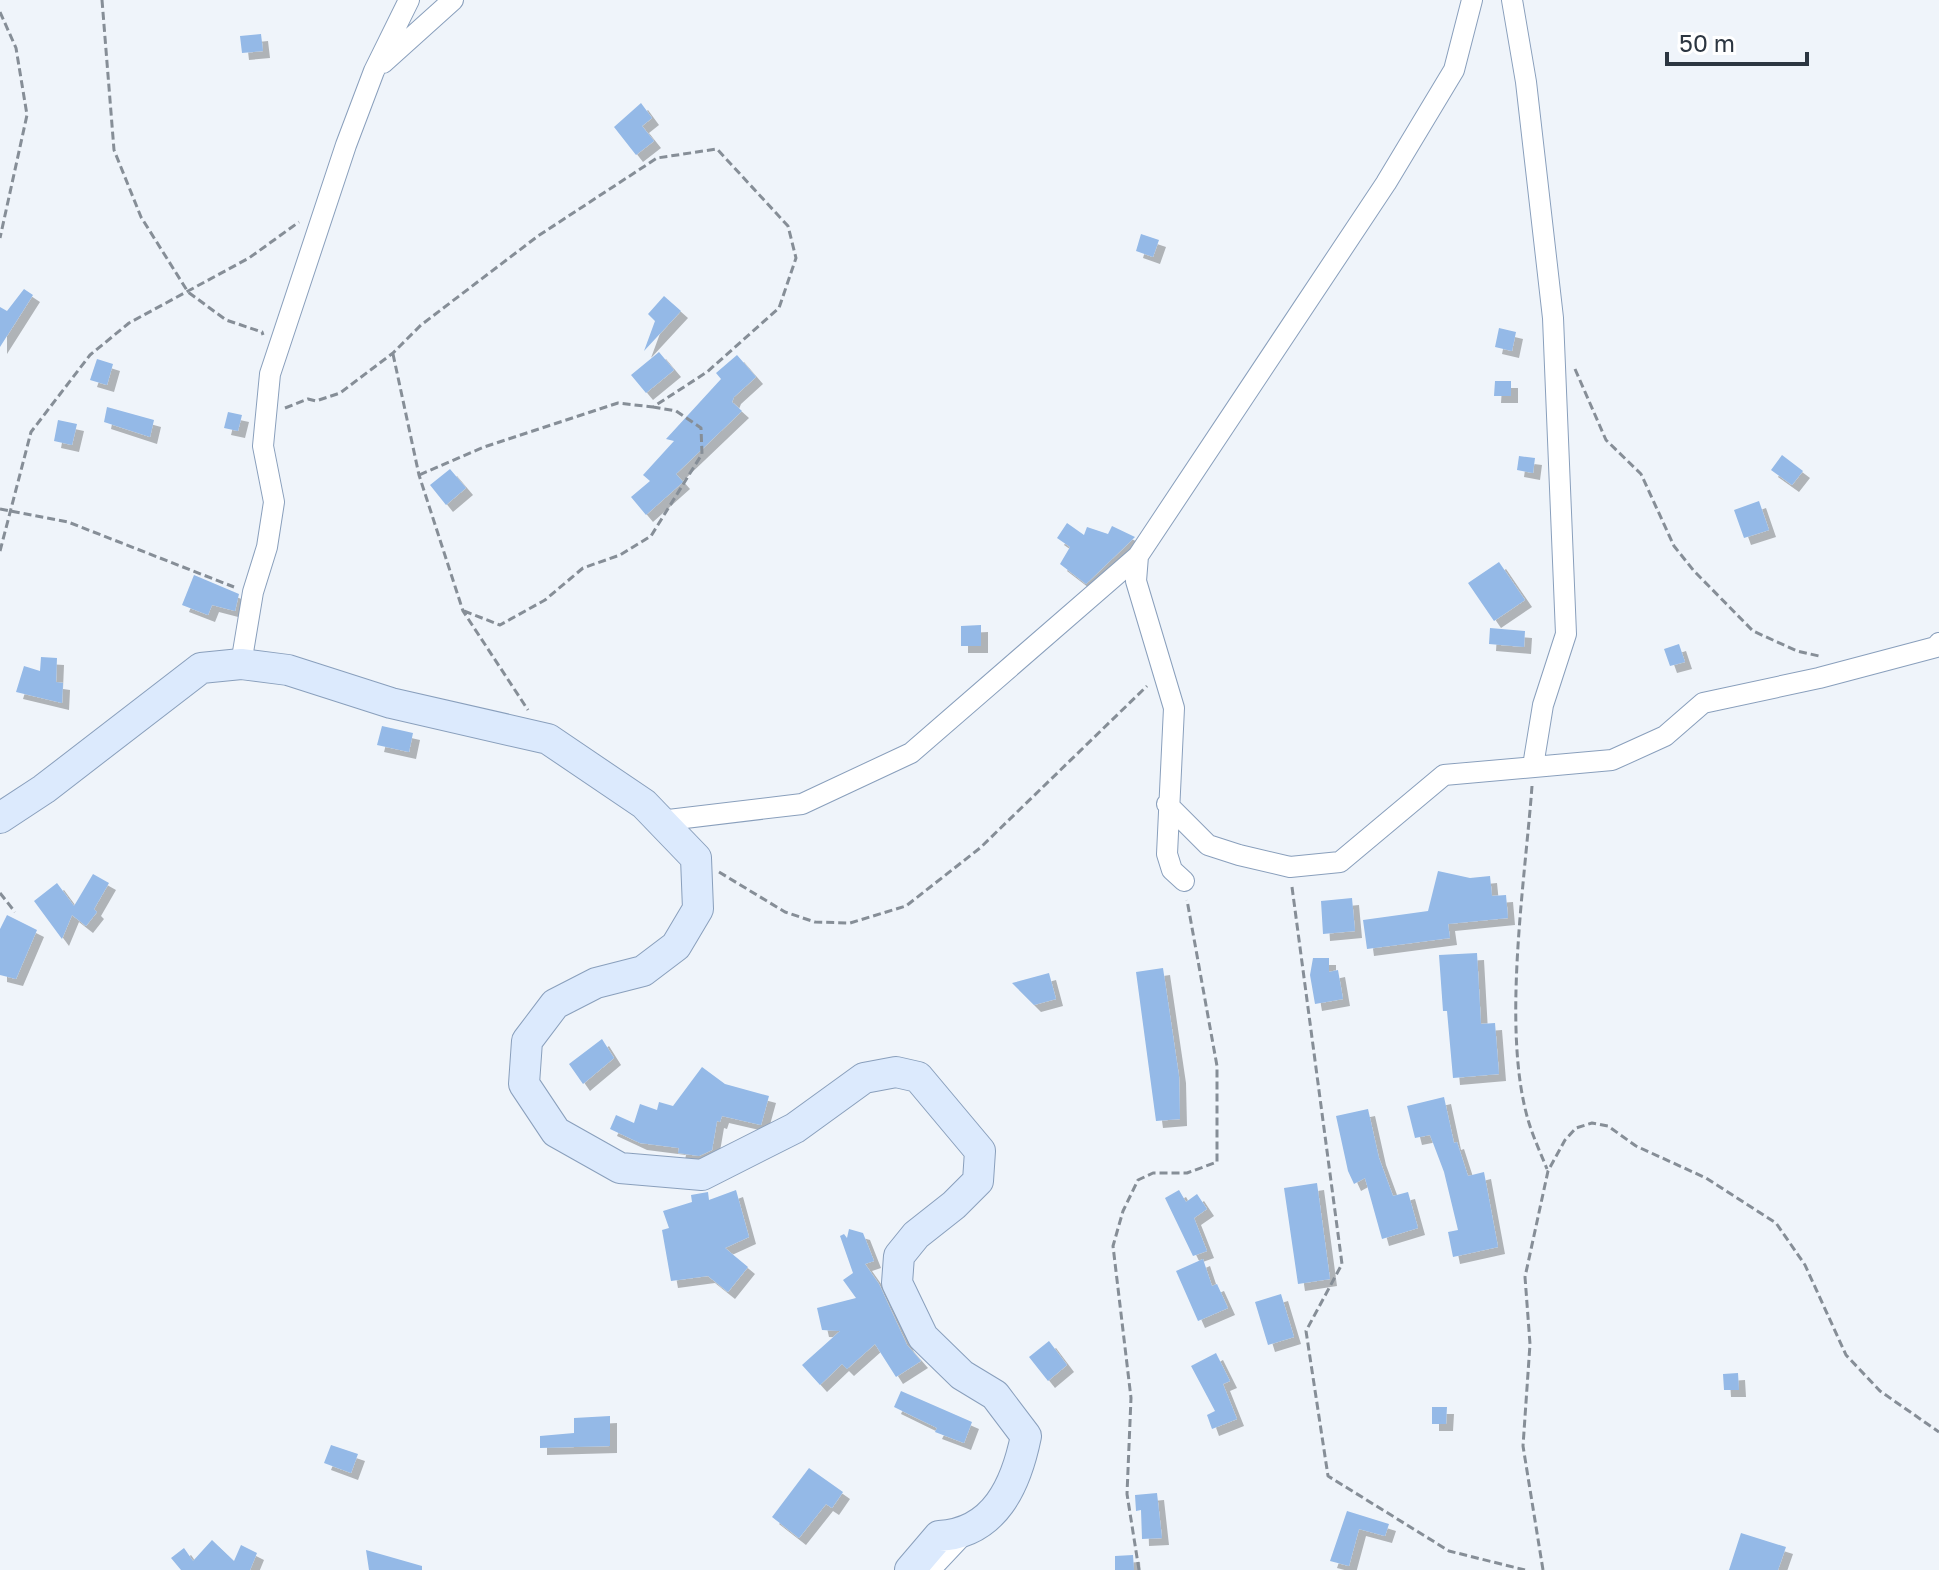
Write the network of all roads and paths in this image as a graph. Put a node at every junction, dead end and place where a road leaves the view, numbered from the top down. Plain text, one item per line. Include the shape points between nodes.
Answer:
1 (102, 0) edge
2 (409, 0) edge
3 (453, 0) edge
4 (1472, 0) edge
5 (1512, 0) edge
6 (0, 12) edge
7 (374, 71) junction
8 (327, 201) junction
9 (0, 238) edge
10 (188, 292) junction
11 (393, 353) junction
12 (1571, 359) dead end
13 (270, 374) junction
14 (653, 407) junction
15 (267, 416) junction
16 (419, 475) junction
17 (0, 509) edge
18 (10, 510) junction
19 (0, 551) edge
20 (1138, 556) junction
21 (253, 592) junction
22 (463, 611) junction
23 (1939, 643) edge
24 (1823, 657) dead end
25 (241, 664) junction
26 (1164, 670) junction
27 (548, 739) junction
28 (1533, 766) junction
29 (1167, 804) junction
30 (0, 818) edge
31 (660, 821) junction
32 (696, 858) junction
33 (1290, 867) junction
34 (1184, 881) joint
35 (0, 893) edge
36 (15, 912) dead end
37 (1548, 1171) junction
38 (1939, 1432) edge
39 (963, 1535) junction
40 (910, 1570) edge
41 (930, 1570) edge
42 (1139, 1570) edge
43 (1525, 1570) edge
44 (1543, 1570) edge

1 - 10 path via 114,150 141,217
2 - 7 street
3 - 7 street
4 - 20 street via 1454,70 1409,146
5 - 28 street via 1553,318 1566,634 1543,705
6 - 9 path via 16,48 27,115
7 - 8 street
8 - 10 path via 249,258
8 - 13 street
10 - 13 path via 226,320 262,332
10 - 18 path via 129,323 90,355 31,432
11 - 14 path via 421,325 538,236 657,158 717,149 788,226 796,258 779,308 707,372
11 - 15 path via 340,393
11 - 16 path
12 - 24 path via 1606,440 1641,474 1674,546 1694,571 1753,631
13 - 15 street
14 - 16 path via 618,403 484,447
14 - 22 path via 676,411 701,428 704,441 702,454 651,536 583,568 545,600 500,625
15 - 21 street via 263,446 274,502
16 - 22 path
17 - 18 path
18 - 19 path
18 - 21 path via 68,522
20 - 26 street via 1136,581
20 - 31 street via 911,753 802,804
21 - 25 street
22 - 27 path
23 - 28 street via 1819,678 1703,703 1665,736 1612,760
25 - 27 street via 288,670 391,703
25 - 30 street via 201,668
26 - 29 street via 1174,708
26 - 32 path via 980,848 906,906 850,923 815,922 785,912
27 - 31 street via 644,804
28 - 33 street via 1444,775 1340,862
28 - 37 path via 1517,993 1518,1054 1529,1121
29 - 33 street via 1208,845
29 - 34 street via 1167,854 1172,870
31 - 32 street
32 - 39 street via 698,909 676,946 643,971 596,983 555,1004 527,1041 524,1084 556,1132 620,1168 702,1175 795,1128 864,1078 896,1072 918,1077 980,1151 978,1181 899,1256 897,1283 923,1337 962,1375 995,1395 1026,1436 1019,1469 996,1510
33 - 43 path via 1342,1264 1306,1331 1328,1476 1449,1551
34 - 42 path via 1217,1066 1217,1162 1187,1173 1153,1173 1138,1180 1113,1246 1131,1398 1127,1494
35 - 36 path
37 - 38 path via 1576,1128 1608,1126 1776,1223 1805,1265 1846,1355 1880,1391
37 - 44 path via 1525,1277 1530,1344 1523,1446
39 - 40 street via 939,1536
39 - 41 street

